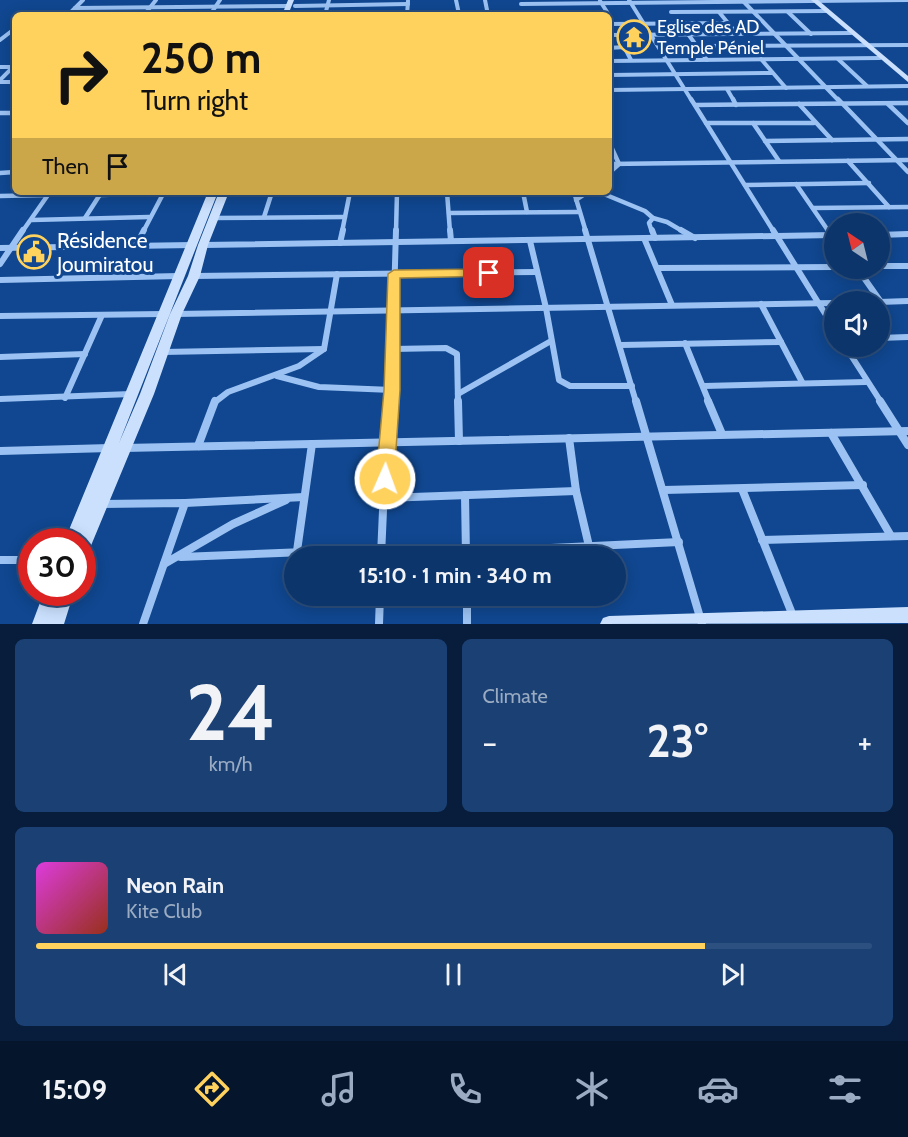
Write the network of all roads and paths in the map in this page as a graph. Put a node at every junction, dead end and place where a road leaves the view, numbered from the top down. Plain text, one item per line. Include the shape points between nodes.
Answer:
1 (83, 0) edge
2 (156, 0) edge
3 (220, 0) edge
4 (329, 0) edge
5 (908, 0) edge
6 (188, 1) edge
7 (630, 1) edge
8 (663, 1) edge
9 (743, 1) edge
10 (815, 1) edge
11 (851, 1) edge
12 (408, 2) edge
13 (521, 2) edge
14 (600, 2) edge
15 (293, 3) edge
16 (215, 6) junction
17 (327, 6) junction
18 (151, 7) junction
19 (184, 7) junction
20 (75, 8) junction
21 (753, 11) junction
22 (788, 11) junction
23 (827, 11) junction
24 (71, 12) edge
25 (147, 12) edge
26 (212, 12) edge
27 (326, 12) edge
28 (671, 12) junction
29 (719, 12) junction
30 (612, 20) edge
31 (644, 23) junction
32 (677, 23) junction
33 (728, 23) junction
34 (615, 24) joint
35 (851, 33) junction
36 (688, 34) junction
37 (737, 34) junction
38 (774, 34) junction
39 (811, 34) junction
40 (612, 35) edge
41 (618, 35) junction
42 (651, 35) junction
43 (866, 45) junction
44 (908, 45) edge
45 (697, 46) junction
46 (787, 46) junction
47 (624, 47) junction
48 (612, 48) edge
49 (880, 58) junction
50 (761, 59) junction
51 (799, 59) junction
52 (838, 59) junction
53 (631, 60) junction
54 (668, 60) junction
55 (707, 60) junction
56 (612, 61) edge
57 (12, 69) edge
58 (772, 73) junction
59 (675, 74) junction
60 (612, 75) edge
61 (908, 80) edge
62 (0, 81) edge
63 (908, 86) edge
64 (826, 87) junction
65 (867, 87) junction
66 (786, 88) junction
67 (684, 89) junction
68 (727, 89) junction
69 (612, 90) edge
70 (908, 103) edge
71 (799, 104) junction
72 (843, 104) junction
73 (888, 104) junction
74 (695, 105) junction
75 (736, 105) junction
76 (12, 110) edge
77 (0, 113) edge
78 (9, 113) joint
79 (706, 123) junction
80 (753, 123) junction
81 (814, 123) junction
82 (908, 123) edge
83 (879, 139) junction
84 (908, 139) edge
85 (832, 140) junction
86 (765, 141) junction
87 (612, 149) edge
88 (897, 160) junction
89 (908, 160) edge
90 (779, 161) junction
91 (848, 161) junction
92 (729, 162) junction
93 (612, 164) edge
94 (619, 164) junction
95 (612, 170) edge
96 (908, 172) edge
97 (868, 183) junction
98 (796, 184) junction
99 (745, 185) junction
100 (24, 195) edge
101 (48, 195) edge
102 (99, 195) edge
103 (162, 195) edge
104 (212, 195) edge
105 (223, 195) edge
106 (271, 195) edge
107 (349, 195) edge
108 (397, 195) edge
109 (447, 195) edge
110 (523, 195) edge
111 (606, 195) edge
112 (0, 196) edge
113 (575, 196) edge
114 (889, 207) junction
115 (908, 207) edge
116 (813, 208) junction
117 (527, 212) junction
118 (578, 212) junction
119 (450, 213) junction
120 (149, 217) junction
121 (345, 217) junction
122 (85, 218) junction
123 (213, 218) junction
124 (264, 218) junction
125 (653, 219) junction
126 (32, 220) junction
127 (824, 223) edge
128 (908, 234) edge
129 (824, 235) edge
130 (890, 235) edge
131 (776, 236) junction
132 (644, 238) junction
133 (655, 238) junction
134 (695, 238) junction
135 (588, 239) junction
136 (451, 241) junction
137 (530, 241) junction
138 (396, 242) junction
139 (340, 243) junction
140 (198, 245) junction
141 (136, 246) junction
142 (0, 248) edge
143 (12, 248) junction
144 (0, 264) edge
145 (890, 266) edge
146 (908, 266) edge
147 (796, 267) junction
148 (824, 267) edge
149 (658, 268) junction
150 (537, 272) junction
151 (336, 274) junction
152 (394, 274) junction
153 (180, 276) junction
154 (194, 276) junction
155 (0, 280) edge
156 (908, 301) edge
157 (890, 302) edge
158 (819, 303) junction
159 (824, 303) edge
160 (672, 304) junction
161 (761, 304) junction
162 (608, 306) junction
163 (546, 308) junction
164 (393, 310) junction
165 (824, 311) edge
166 (332, 312) junction
167 (170, 314) junction
168 (102, 315) junction
169 (0, 316) edge
170 (890, 338) edge
171 (907, 338) edge
172 (551, 341) junction
173 (781, 342) junction
174 (685, 344) junction
175 (621, 345) junction
176 (324, 349) junction
177 (393, 349) junction
178 (163, 352) junction
179 (85, 354) junction
180 (0, 357) edge
181 (852, 357) edge
182 (277, 376) junction
183 (802, 382) junction
184 (867, 382) junction
185 (632, 386) junction
186 (704, 386) junction
187 (392, 390) junction
188 (134, 394) junction
189 (458, 394) junction
190 (65, 398) junction
191 (0, 399) edge
192 (904, 432) edge
193 (831, 433) junction
194 (722, 434) junction
195 (647, 437) junction
196 (569, 438) junction
197 (459, 441) junction
198 (386, 442) junction
199 (312, 444) junction
200 (908, 445) edge
201 (198, 446) junction
202 (117, 448) junction
203 (0, 451) edge
204 (863, 485) junction
205 (742, 489) junction
206 (664, 490) junction
207 (576, 491) junction
208 (465, 495) junction
209 (304, 497) junction
210 (385, 498) junction
211 (286, 500) junction
212 (185, 503) junction
213 (100, 504) junction
214 (79, 528) edge
215 (90, 528) edge
216 (891, 536) junction
217 (908, 536) edge
218 (762, 540) junction
219 (679, 542) junction
220 (298, 546) edge
221 (382, 546) edge
222 (466, 546) edge
223 (589, 546) joint
224 (284, 552) edge
225 (181, 557) junction
226 (0, 560) edge
227 (18, 560) edge
228 (164, 564) junction
229 (47, 606) edge
230 (61, 606) edge
231 (380, 606) edge
232 (467, 606) edge
233 (908, 615) edge
234 (793, 617) junction
235 (702, 623) edge
236 (41, 624) edge
237 (55, 624) edge
238 (144, 624) edge
239 (379, 624) edge
240 (467, 624) edge
241 (609, 624) edge

1 - 20 street
2 - 18 street
3 - 16 street
4 - 17 street
5 - 11 street
6 - 19 street
7 - 8 street
7 - 14 street
7 - 31 street
8 - 9 street
8 - 28 street
9 - 10 street
9 - 21 street
10 - 11 street
10 - 23 main road
12 - 17 street
13 - 14 street
15 - 16 street
15 - 17 street
16 - 19 street
16 - 26 street
17 - 27 street
18 - 19 street
18 - 20 street
18 - 25 street
20 - 24 street
21 - 22 street
21 - 29 street
21 - 38 street
22 - 23 street
22 - 39 street
23 - 35 main road
28 - 29 street
28 - 32 street
29 - 33 street
30 - 34 street
31 - 32 street
31 - 34 street
31 - 42 street
32 - 33 street
33 - 37 street
35 - 39 street
35 - 43 main road
36 - 37 street
36 - 42 street
36 - 45 street
37 - 38 street
38 - 39 street
38 - 46 street
40 - 41 street
41 - 42 street
41 - 47 street
42 - 54 street
43 - 44 street
43 - 46 street
43 - 49 main road
45 - 46 street
45 - 55 street
46 - 51 street
47 - 48 street
47 - 53 street
49 - 52 street
49 - 61 main road
50 - 51 street
50 - 55 street
50 - 58 street
51 - 52 street
51 - 64 street
52 - 65 street
53 - 54 street
53 - 56 street
54 - 55 street
54 - 59 street
57 - 62 street
58 - 59 street
58 - 66 street
59 - 60 street
59 - 67 street
63 - 65 street
64 - 65 street
64 - 66 street
64 - 72 street
66 - 68 street
67 - 68 street
67 - 69 street
67 - 74 street
68 - 75 street
70 - 73 street
71 - 72 street
71 - 75 street
71 - 81 street
72 - 73 street
72 - 83 street
73 - 82 street
74 - 75 street
74 - 79 street
76 - 78 street
77 - 78 street
79 - 80 street
79 - 92 street
80 - 81 street
80 - 86 street
81 - 85 street
83 - 84 street
83 - 85 street
83 - 88 street
85 - 86 street
86 - 90 street
87 - 94 street
88 - 89 street
88 - 91 street
88 - 96 street
90 - 91 street
90 - 92 street
91 - 97 street
92 - 94 street
92 - 99 street
93 - 94 street
94 - 95 street
97 - 98 street
97 - 114 street
98 - 99 street
98 - 116 street
99 - 131 street
100 - 112 street
101 - 126 street
102 - 122 street
103 - 120 street
104 - 140 main road
105 - 123 main road
106 - 124 street
107 - 121 street
108 - 138 street
109 - 119 street
110 - 117 street
111 - 125 street via 645,211
113 - 118 street
114 - 115 street
114 - 116 street
116 - 127 street
117 - 118 street
117 - 119 street
118 - 135 street
119 - 136 street
120 - 122 street
120 - 141 street
121 - 124 street
121 - 139 street
122 - 126 street
123 - 124 street
123 - 140 main road
125 - 133 street via 650,223
125 - 134 street via 667,222
126 - 143 street
128 - 130 street
129 - 131 street
131 - 134 street
131 - 147 street
132 - 133 street
132 - 135 street
132 - 149 street
133 - 134 street
135 - 137 street
135 - 162 street
136 - 137 street
136 - 138 street
137 - 150 street
138 - 139 street
138 - 152 street
139 - 140 street
140 - 141 street
140 - 153 main road
140 - 154 main road
141 - 143 street
142 - 143 street
143 - 144 street
145 - 146 street
147 - 148 street
147 - 149 street
147 - 158 street
149 - 160 street
150 - 152 street
150 - 163 street
151 - 152 street
151 - 154 street
151 - 166 street
152 - 164 street
153 - 155 street
153 - 167 main road
154 - 167 main road
156 - 157 street
158 - 159 street
158 - 161 street
158 - 165 street
160 - 161 street
160 - 162 street
161 - 173 street
162 - 163 street
162 - 175 street
163 - 164 street
163 - 172 street
164 - 166 street
164 - 177 street
166 - 167 street
166 - 176 street
167 - 168 street
167 - 178 main road
167 - 188 main road
168 - 169 street
168 - 179 street
170 - 171 street
172 - 185 street via 561,382 570,386
172 - 189 street
173 - 174 street
173 - 183 street
174 - 175 street
174 - 186 street
175 - 185 street
176 - 178 street
176 - 182 street
177 - 187 street
177 - 189 street via 454,351
178 - 202 main road
179 - 180 street
179 - 190 street
181 - 184 street
182 - 187 street via 323,388
182 - 201 street via 216,399
183 - 184 street
183 - 186 street
184 - 192 street
185 - 195 street
186 - 194 street
187 - 198 street
188 - 190 street
188 - 202 main road
189 - 197 street
190 - 191 street
192 - 193 street
192 - 200 street
193 - 194 street
193 - 204 street
194 - 195 street
195 - 196 street
195 - 206 street
196 - 197 street
196 - 207 street
197 - 198 street
198 - 199 street
198 - 210 street
199 - 201 street
199 - 209 street
201 - 202 street
202 - 203 street
202 - 213 main road
202 - 214 main road
204 - 205 street
204 - 216 street
205 - 206 street
205 - 218 street
206 - 219 street
207 - 208 street
207 - 223 street
208 - 210 street
208 - 222 street
209 - 211 street
209 - 220 street
210 - 221 street
211 - 212 street
211 - 225 street via 233,524
212 - 213 street
212 - 228 street
213 - 215 main road
216 - 217 street
216 - 218 street
218 - 234 street
219 - 223 street
219 - 235 street
224 - 225 street
225 - 228 street
226 - 227 street
228 - 238 street
229 - 236 main road
230 - 237 main road
231 - 239 street
232 - 240 street
233 - 234 main road
234 - 235 main road
235 - 241 main road

